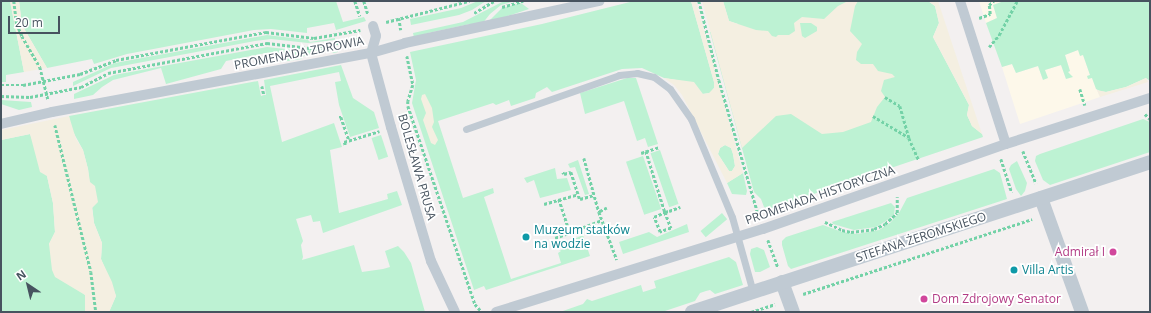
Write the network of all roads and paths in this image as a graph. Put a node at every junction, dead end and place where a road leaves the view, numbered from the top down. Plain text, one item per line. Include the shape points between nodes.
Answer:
1 (14, 1) edge
2 (469, 1) edge
3 (494, 1) edge
4 (600, 1) edge
5 (699, 1) edge
6 (960, 1) edge
7 (994, 1) edge
8 (1017, 1) edge
9 (356, 2) edge
10 (351, 5) dead end
11 (359, 12) junction
12 (354, 14) dead end
13 (468, 15) dead end
14 (360, 16) dead end
15 (399, 18) junction
16 (967, 23) junction
17 (409, 29) dead end
18 (401, 30) junction
19 (375, 31) junction
20 (405, 44) junction
21 (371, 53) junction
22 (978, 57) junction
23 (44, 80) junction
24 (1, 85) edge
25 (46, 93) junction
26 (1, 96) edge
27 (885, 97) dead end
28 (1150, 98) edge
29 (52, 112) junction
30 (873, 116) dead end
31 (340, 117) dead end
32 (1, 124) edge
33 (391, 127) junction
34 (466, 129) dead end
35 (909, 138) junction
36 (349, 140) junction
37 (1018, 140) junction
38 (346, 145) dead end
39 (1002, 146) junction
40 (659, 147) dead end
41 (646, 151) junction
42 (641, 153) dead end
43 (584, 158) dead end
44 (1150, 162) edge
45 (563, 172) dead end
46 (925, 173) junction
47 (894, 184) junction
48 (1041, 192) junction
49 (578, 194) junction
50 (594, 195) junction
51 (1014, 198) dead end
52 (559, 200) junction
53 (544, 204) dead end
54 (607, 208) dead end
55 (680, 208) dead end
56 (599, 212) junction
57 (665, 212) junction
58 (812, 212) junction
59 (1034, 219) dead end
60 (602, 220) junction
61 (763, 228) junction
62 (570, 232) junction
63 (737, 237) junction
64 (555, 238) dead end
65 (779, 268) dead end
66 (621, 272) junction
67 (782, 282) junction
68 (753, 292) junction
69 (799, 296) dead end
70 (781, 302) dead end
71 (96, 312) edge
72 (455, 312) edge
73 (482, 312) edge
74 (496, 312) edge
75 (692, 312) edge
76 (751, 312) edge
77 (793, 312) edge
78 (1082, 312) edge

1 - 23 path via 17,24 40,67
2 - 15 path
3 - 13 path
4 - 20 street, PROMENADA ZDROWIA
5 - 61 path via 719,80
6 - 16 street
7 - 16 path via 989,5 990,14
8 - 22 path via 1000,35
9 - 10 path
9 - 11 path
11 - 12 path
11 - 14 path
15 - 18 path
15 - 19 path
16 - 22 street
17 - 18 path
18 - 19 path
18 - 20 path
19 - 21 street
19 - 23 path via 314,38 266,32 116,60 80,74
19 - 25 path via 310,48 267,42 108,73 81,87
20 - 21 street, PROMENADA ZDROWIA
20 - 73 path via 413,85 408,106 475,304
21 - 29 street, PROMENADA ZDROWIA
21 - 33 street, BOLESŁAWA PRUSA
22 - 39 street
23 - 24 path via 23,85
23 - 25 path
25 - 26 path via 30,98
25 - 29 path
27 - 35 path via 900,106
28 - 37 street, PROMENADA HISTORYCZNA
29 - 32 street, PROMENADA ZDROWIA
29 - 71 path via 91,272
30 - 35 path
31 - 36 path
33 - 36 path
33 - 72 street, BOLESŁAWA PRUSA via 431,261
34 - 63 lane via 619,75 637,73 654,77 670,89 691,119 726,199
35 - 46 path
36 - 38 path via 344,142
37 - 39 street, PROMENADA HISTORYCZNA
37 - 48 path
39 - 46 street, PROMENADA HISTORYCZNA
39 - 51 path
40 - 41 path
41 - 42 path
41 - 57 path
43 - 50 path
44 - 48 street, STEFANA ŻEROMSKIEGO
45 - 49 path via 571,172
46 - 47 street, PROMENADA HISTORYCZNA
47 - 58 street, PROMENADA HISTORYCZNA
47 - 58 path via 898,201 897,212 874,230 842,230 827,224
48 - 67 street, STEFANA ŻEROMSKIEGO
48 - 78 street
49 - 50 path via 580,199
49 - 52 path
50 - 56 path
52 - 53 path
52 - 62 path
54 - 56 path
55 - 57 path
56 - 60 path
57 - 57 path via 671,228 660,232 654,217
58 - 61 street, PROMENADA HISTORYCZNA
59 - 69 path
60 - 62 path
60 - 66 path
61 - 63 street, PROMENADA HISTORYCZNA
61 - 65 path
62 - 64 path
63 - 66 street, PROMENADA HISTORYCZNA
63 - 68 lane
66 - 74 street, PROMENADA HISTORYCZNA
67 - 68 street, STEFANA ŻEROMSKIEGO
67 - 77 street
68 - 75 street, STEFANA ŻEROMSKIEGO
70 - 76 path

